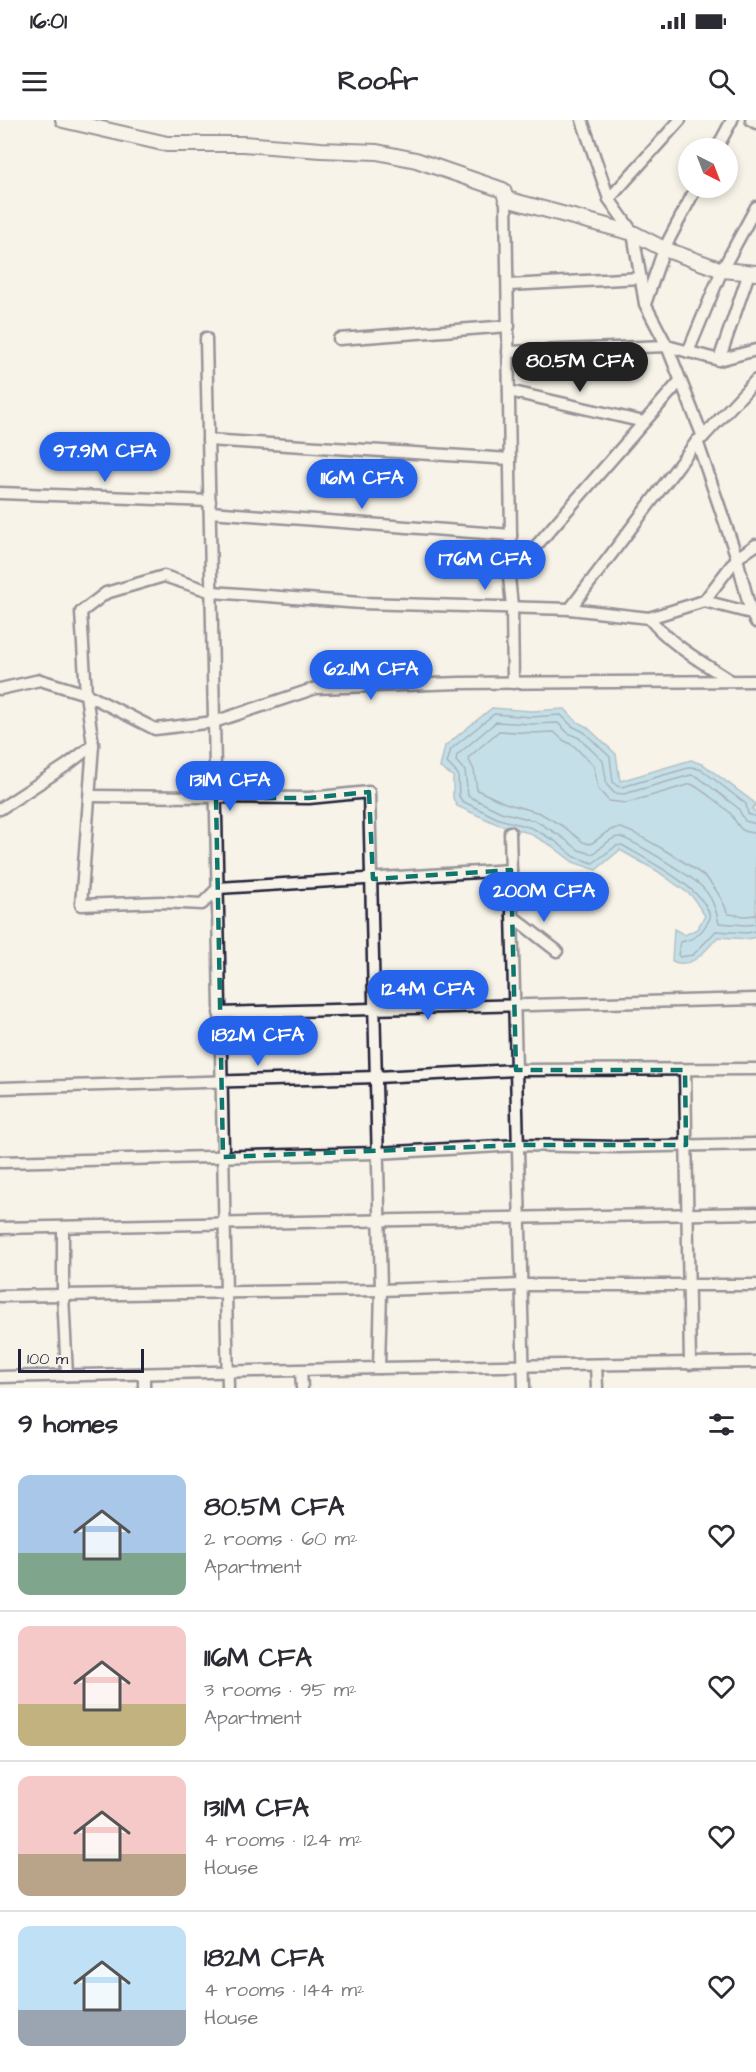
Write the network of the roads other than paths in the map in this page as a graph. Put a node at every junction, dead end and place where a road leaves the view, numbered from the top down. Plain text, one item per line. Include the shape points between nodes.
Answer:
1 (63, 120) edge
2 (582, 120) edge
3 (681, 120) edge
4 (732, 120) edge
5 (751, 120) edge
6 (756, 123) edge
7 (722, 138) edge
8 (691, 198) edge
9 (506, 199) junction
10 (609, 199) junction
11 (756, 207) edge
12 (633, 233) junction
13 (664, 249) junction
14 (722, 270) junction
15 (753, 273) edge
16 (641, 278) junction
17 (509, 285) junction
18 (645, 304) junction
19 (509, 326) junction
20 (206, 338) dead end
21 (339, 339) dead end
22 (667, 346) junction
23 (756, 350) edge
24 (508, 352) junction
25 (688, 352) junction
26 (719, 360) junction
27 (756, 380) edge
28 (680, 381) junction
29 (509, 391) junction
30 (644, 422) junction
31 (700, 439) junction
32 (208, 440) junction
33 (510, 459) junction
34 (0, 493) edge
35 (210, 501) junction
36 (210, 512) junction
37 (511, 535) junction
38 (756, 545) edge
39 (738, 558) junction
40 (509, 577) junction
41 (212, 592) junction
42 (704, 601) junction
43 (512, 606) junction
44 (570, 609) junction
45 (754, 615) edge
46 (649, 618) junction
47 (732, 681) junction
48 (756, 681) edge
49 (513, 683) junction
50 (0, 689) edge
51 (86, 694) junction
52 (214, 722) junction
53 (93, 745) junction
54 (90, 796) junction
55 (216, 798) junction
56 (0, 809) edge
57 (510, 832) dead end
58 (511, 870) junction
59 (373, 879) junction
60 (218, 888) junction
61 (512, 916) junction
62 (557, 951) dead end
63 (753, 998) edge
64 (514, 1004) junction
65 (375, 1008) junction
66 (219, 1012) junction
67 (756, 1069) edge
68 (516, 1070) junction
69 (684, 1070) junction
70 (377, 1077) junction
71 (222, 1083) junction
72 (0, 1088) edge
73 (756, 1144) edge
74 (518, 1145) junction
75 (686, 1145) junction
76 (378, 1153) junction
77 (223, 1157) junction
78 (0, 1162) edge
79 (756, 1213) edge
80 (687, 1215) junction
81 (520, 1216) junction
82 (380, 1219) junction
83 (224, 1222) junction
84 (63, 1227) junction
85 (0, 1228) edge
86 (521, 1285) junction
87 (688, 1285) junction
88 (756, 1285) edge
89 (381, 1290) junction
90 (226, 1292) junction
91 (63, 1295) junction
92 (0, 1296) edge
93 (756, 1362) edge
94 (690, 1364) junction
95 (596, 1365) junction
96 (523, 1367) junction
97 (379, 1368) junction
98 (301, 1371) junction
99 (227, 1372) junction
100 (144, 1374) junction
101 (67, 1375) junction
102 (0, 1377) edge
103 (144, 1388) edge
104 (228, 1388) edge
105 (302, 1388) edge
106 (524, 1388) edge
107 (597, 1388) edge

1 - 9 street via 167,144 377,152 416,160 503,190
2 - 10 street
3 - 10 street
4 - 7 street
5 - 6 street
8 - 13 street
9 - 12 street
9 - 17 street
10 - 12 street
11 - 14 street
12 - 13 street
12 - 16 street
13 - 14 street
13 - 18 street
14 - 15 street
14 - 25 street
15 - 26 street
16 - 17 street
16 - 18 street
17 - 19 street
18 - 22 street
19 - 21 street
19 - 24 street
20 - 32 street
22 - 24 street
22 - 25 street
22 - 28 street
23 - 26 street
24 - 29 street
25 - 26 street
27 - 31 street
28 - 30 street
28 - 31 street
29 - 30 street
29 - 33 street
30 - 40 street
31 - 39 street
31 - 44 street
32 - 33 street
32 - 35 street
33 - 37 street
34 - 35 street
35 - 36 street
36 - 37 street
36 - 41 street
37 - 40 street
38 - 39 street
39 - 42 street
39 - 45 street
40 - 43 street
41 - 43 street via 361,603
41 - 51 street via 164,576 106,593 81,612
41 - 52 street
42 - 45 street
42 - 46 street
43 - 44 street
43 - 49 street
44 - 46 street
46 - 47 street via 661,633
47 - 48 street
47 - 49 street
49 - 52 street via 315,688
50 - 51 street via 40,680
51 - 52 street via 155,729
51 - 53 street
52 - 55 street
53 - 54 street
53 - 56 street
54 - 55 street
54 - 60 street via 81,905 202,904
55 - 59 street via 309,798 369,792
55 - 60 street
57 - 58 street
58 - 59 street
58 - 61 street
59 - 60 street
59 - 65 street
60 - 66 street
61 - 62 street
61 - 64 street
63 - 64 street
64 - 65 street
64 - 68 street
65 - 66 street
65 - 70 street
66 - 71 street
67 - 69 street
68 - 69 street
68 - 70 street
68 - 74 street
69 - 75 street
70 - 71 street
70 - 76 street
71 - 72 street
71 - 77 street
73 - 75 street
74 - 75 street
74 - 76 street
74 - 81 street
75 - 80 street
76 - 77 street
76 - 82 street
77 - 78 street
77 - 83 street
79 - 80 street
80 - 81 street
80 - 87 street
81 - 82 street
81 - 86 street
82 - 83 street
82 - 89 street
83 - 84 street
83 - 90 street
84 - 85 street
84 - 91 street
86 - 87 street
86 - 89 street
86 - 96 street
87 - 88 street
87 - 94 street
89 - 90 street
89 - 97 street
90 - 91 street
90 - 99 street
91 - 92 street
91 - 101 street
93 - 94 street
94 - 95 street
95 - 96 street
95 - 107 street
96 - 97 street
96 - 106 street
97 - 98 street
98 - 99 street
98 - 105 street
99 - 100 street
99 - 104 street
100 - 101 street
100 - 103 street
101 - 102 street

